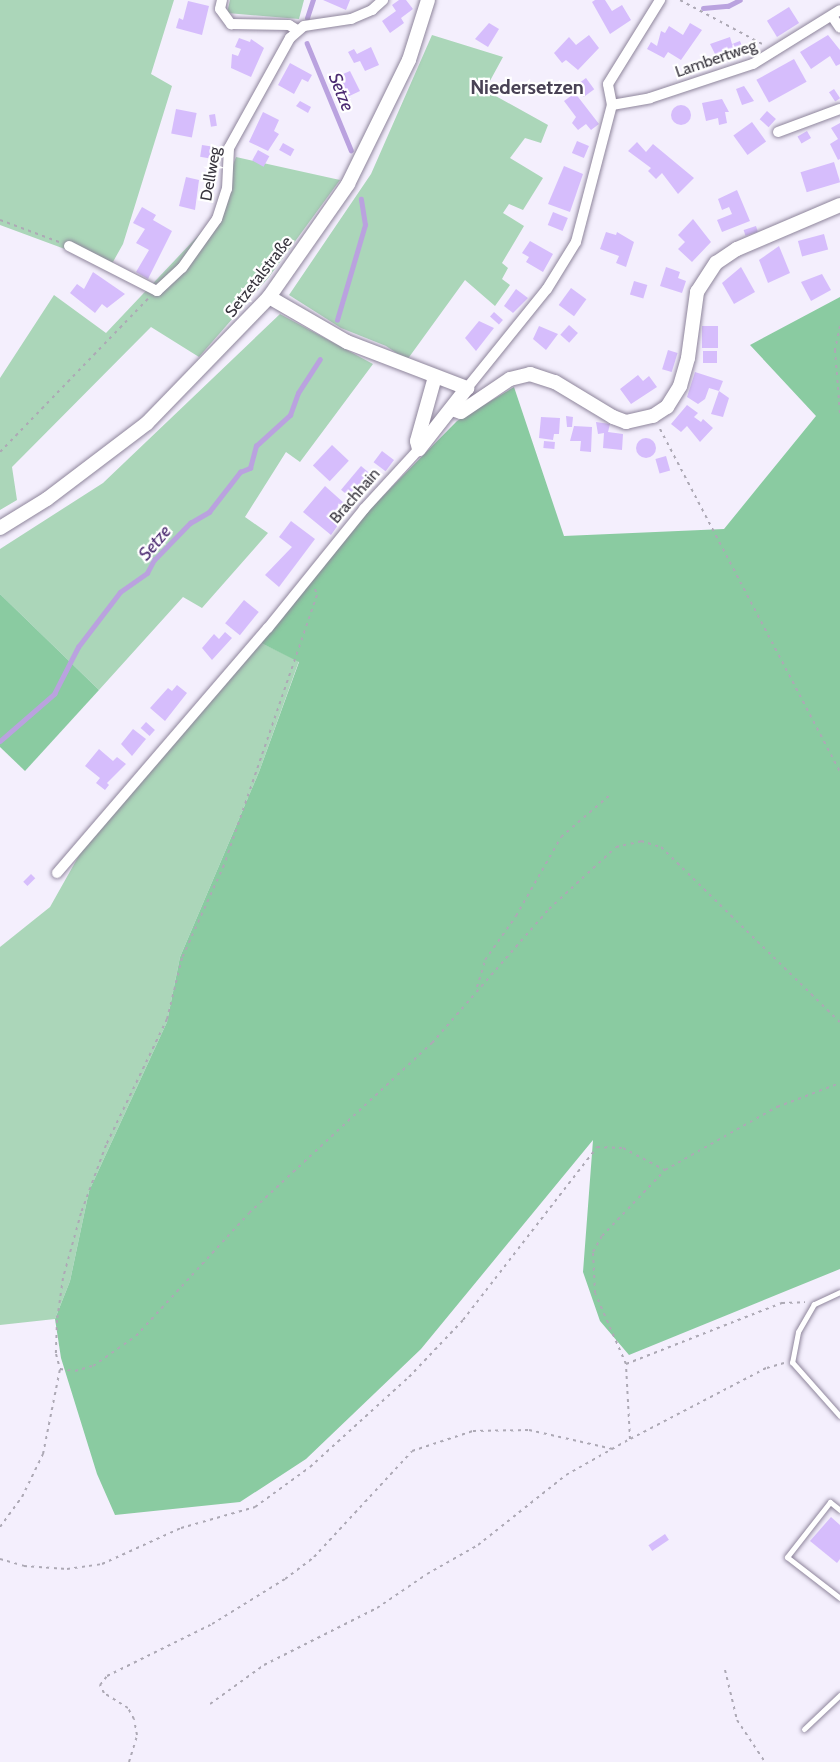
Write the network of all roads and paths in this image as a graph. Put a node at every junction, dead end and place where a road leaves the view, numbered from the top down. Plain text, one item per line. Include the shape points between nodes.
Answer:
1 (222, 0) edge
2 (382, 0) edge
3 (428, 0) edge
4 (660, 0) edge
5 (680, 0) edge
6 (836, 13) edge
7 (840, 28) edge
8 (297, 30) junction
9 (774, 53) junction
10 (612, 105) junction
11 (840, 109) edge
12 (778, 132) dead end
13 (840, 205) edge
14 (0, 220) edge
15 (69, 246) joint
16 (157, 291) junction
17 (269, 297) junction
18 (840, 328) edge
19 (435, 377) junction
20 (467, 388) junction
21 (452, 409) junction
22 (840, 414) edge
23 (653, 416) junction
24 (419, 449) junction
25 (0, 452) edge
26 (0, 528) edge
27 (310, 575) junction
28 (840, 772) edge
29 (611, 794) dead end
30 (57, 873) dead end
31 (476, 990) junction
32 (840, 1022) edge
33 (840, 1083) edge
34 (665, 1170) junction
35 (840, 1292) edge
36 (814, 1304) junction
37 (792, 1362) junction
38 (626, 1364) junction
39 (60, 1369) junction
40 (840, 1416) edge
41 (630, 1438) junction
42 (613, 1449) junction
43 (840, 1510) edge
44 (0, 1527) edge
45 (0, 1559) edge
46 (840, 1598) edge
47 (725, 1670) dead end
48 (840, 1695) edge
49 (210, 1704) dead end
50 (804, 1729) dead end
51 (129, 1762) edge
52 (765, 1762) edge

1 - 8 street via 220,9 231,24 289,25
2 - 8 street via 372,10 351,19
3 - 17 street, Setzetalstraße via 409,60 348,184
4 - 10 street via 608,84
5 - 9 path
6 - 7 street
6 - 9 street, Lambertweg
8 - 16 street, Dellweg via 229,148 227,189 218,219 182,268
9 - 10 street, Lambertweg via 753,64 650,98
10 - 20 street, Brachhain via 576,242 547,289
11 - 12 street
13 - 23 street via 737,249 711,268 697,292 680,386 667,406
14 - 15 path
15 - 16 street
16 - 25 path
17 - 19 street via 347,342
17 - 26 street, Setzetalstraße via 147,423 47,499
18 - 22 path via 835,350
19 - 20 street
19 - 24 street via 417,441
20 - 21 street, Brachhain
21 - 23 street via 461,412 510,379 530,374 555,382 627,422
21 - 24 street, Brachhain
23 - 28 path via 700,498 727,560 776,645
24 - 27 street, Brachhain
27 - 30 street, Brachhain
27 - 39 path via 317,595 224,865 182,958 167,1019 121,1112 81,1213 63,1278 57,1320 56,1354
29 - 31 path via 561,837 516,916 484,960
31 - 32 path via 590,868 616,847 641,841 661,847
31 - 39 path via 432,1043 249,1213 136,1336 93,1366 75,1371
33 - 34 path via 777,1107
34 - 38 path via 602,1236 594,1252 595,1293
34 - 45 path via 623,1148 597,1147 455,1328 409,1377 310,1467 255,1507 181,1528 102,1564 67,1569
35 - 36 lane
36 - 37 lane via 798,1332
36 - 38 path via 782,1303
37 - 40 lane
37 - 41 path via 766,1368
38 - 41 path
39 - 44 path via 43,1454 22,1497
41 - 42 path
42 - 49 path via 566,1475 478,1545 377,1608 264,1665
42 - 51 path via 529,1430 472,1431 412,1451 314,1557 285,1579 212,1624 107,1676 100,1685 104,1693 128,1708 134,1719 136,1744
43 - 46 lane via 830,1502 787,1557
47 - 52 path via 737,1720
48 - 50 lane

